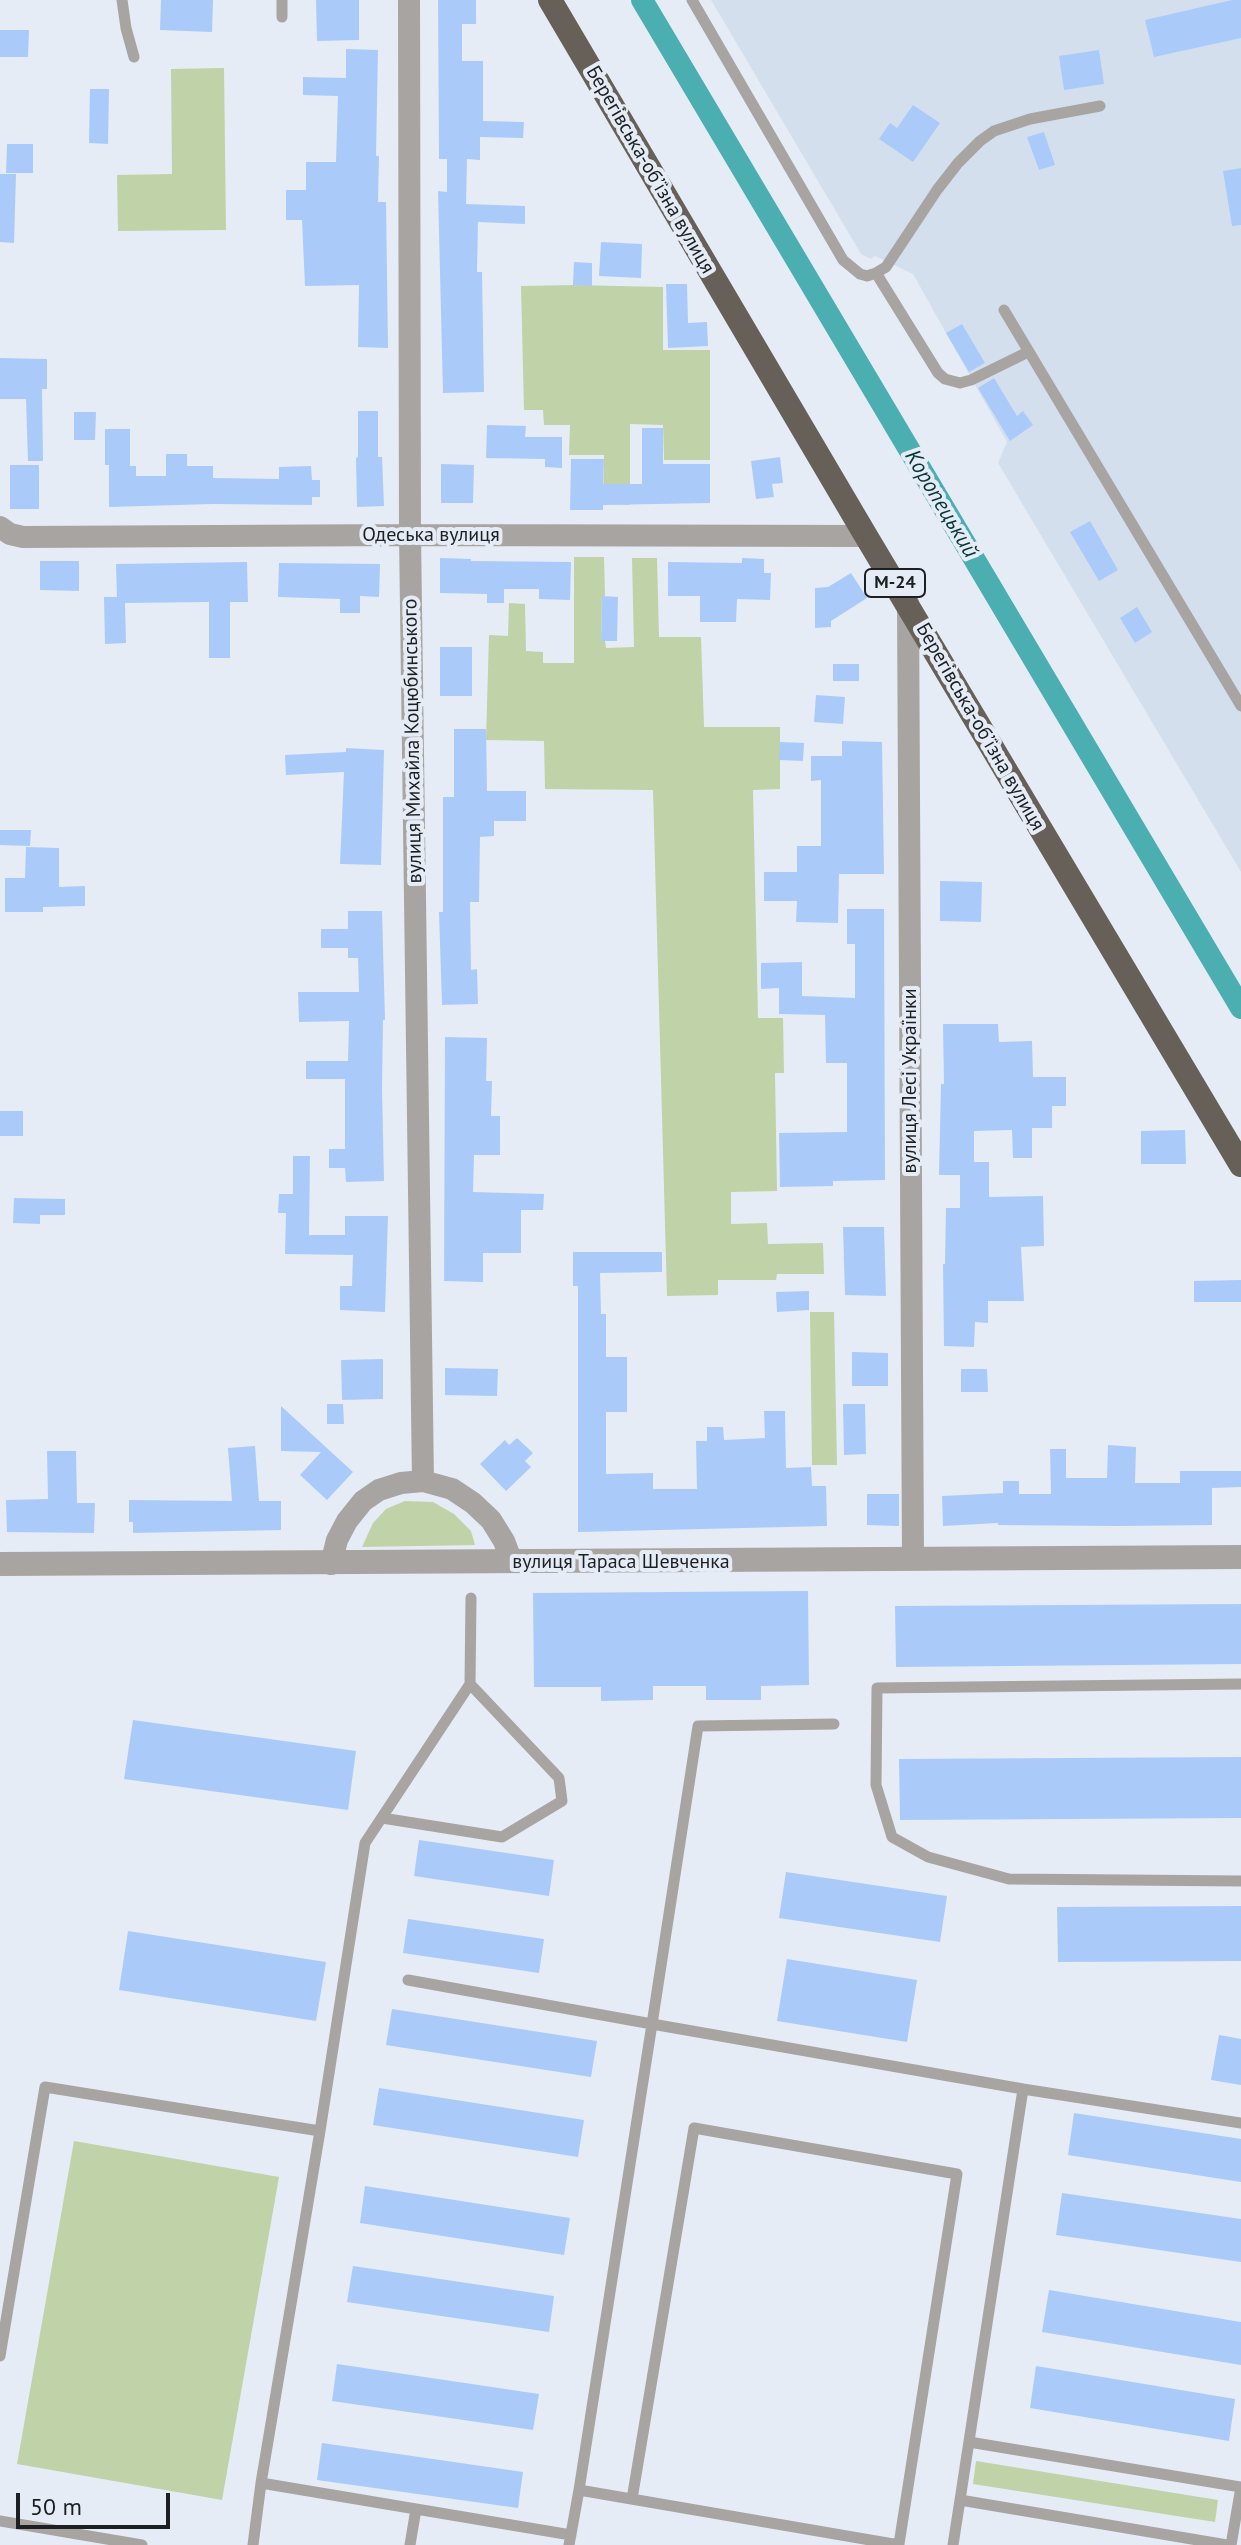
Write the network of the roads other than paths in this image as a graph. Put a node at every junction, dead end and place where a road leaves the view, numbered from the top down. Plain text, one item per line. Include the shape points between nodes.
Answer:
1 (122, 0) edge
2 (282, 0) edge
3 (409, 0) edge
4 (550, 0) edge
5 (692, 0) edge
6 (282, 17) dead end
7 (134, 57) dead end
8 (1100, 106) dead end
9 (876, 273) junction
10 (1004, 310) dead end
11 (1028, 352) junction
12 (0, 527) edge
13 (410, 535) junction
14 (866, 536) junction
15 (908, 603) junction
16 (1241, 706) edge
17 (1241, 1165) edge
18 (423, 1481) junction
19 (1241, 1557) edge
20 (913, 1559) junction
21 (512, 1562) junction
22 (0, 1564) edge
23 (331, 1564) junction
24 (471, 1598) dead end
25 (470, 1684) junction
26 (1241, 1684) edge
27 (834, 1724) dead end
28 (382, 1818) junction
29 (1241, 1881) edge
30 (408, 1980) dead end
31 (652, 2024) junction
32 (1023, 2089) junction
33 (1241, 2123) edge
34 (320, 2131) junction
35 (0, 2356) edge
36 (969, 2442) junction
37 (261, 2483) junction
38 (1241, 2487) edge
39 (579, 2490) junction
40 (632, 2499) junction
41 (960, 2500) junction
42 (416, 2509) junction
43 (0, 2521) edge
44 (570, 2540) edge
45 (899, 2544) edge
46 (142, 2545) edge
47 (253, 2545) edge
48 (410, 2545) edge
49 (953, 2545) edge
50 (1229, 2545) edge

1 - 7 lane
2 - 6 lane
3 - 13 street, вулиця Михайла Коцюбинського
4 - 14 highway, Берегівська-обʼїзна вулиця / М-24
5 - 9 lane via 843,260 860,274
8 - 9 lane via 1030,119 980,141 951,172 886,267
9 - 11 lane via 945,379 971,380
10 - 11 lane
11 - 16 lane
12 - 13 street, Одеська вулиця via 23,537
13 - 14 street, Одеська вулиця
13 - 18 street, вулиця Михайла Коцюбинського
14 - 15 highway, Берегівська-обʼїзна вулиця / М-24
15 - 17 highway, Берегівська-обʼїзна вулиця / М-24
15 - 20 street, вулиця Лесі Українки
18 - 21 street via 452,1489 473,1503 491,1520
18 - 23 street via 390,1486 363,1501 337,1540
19 - 20 street, вулиця Тараса Шевченка
20 - 21 street, вулиця Тараса Шевченка
21 - 23 street, вулиця Тараса Шевченка
22 - 23 street, вулиця Тараса Шевченка
24 - 25 lane
25 - 28 lane
25 - 28 lane via 559,1778 562,1801 502,1837
26 - 29 lane via 877,1688 876,1785 892,1837 928,1857 1009,1879
27 - 31 lane via 698,1726
28 - 34 lane via 365,1843
30 - 31 lane
31 - 32 lane
31 - 39 lane
32 - 33 lane
32 - 36 lane
34 - 35 lane via 45,2087
34 - 37 lane
36 - 38 lane
36 - 41 lane
37 - 42 lane
37 - 47 lane
38 - 50 lane
39 - 40 lane
39 - 44 lane
40 - 45 lane
40 - 45 lane via 694,2128 957,2174
41 - 49 lane
41 - 50 lane
42 - 44 lane
42 - 48 lane
43 - 46 lane

